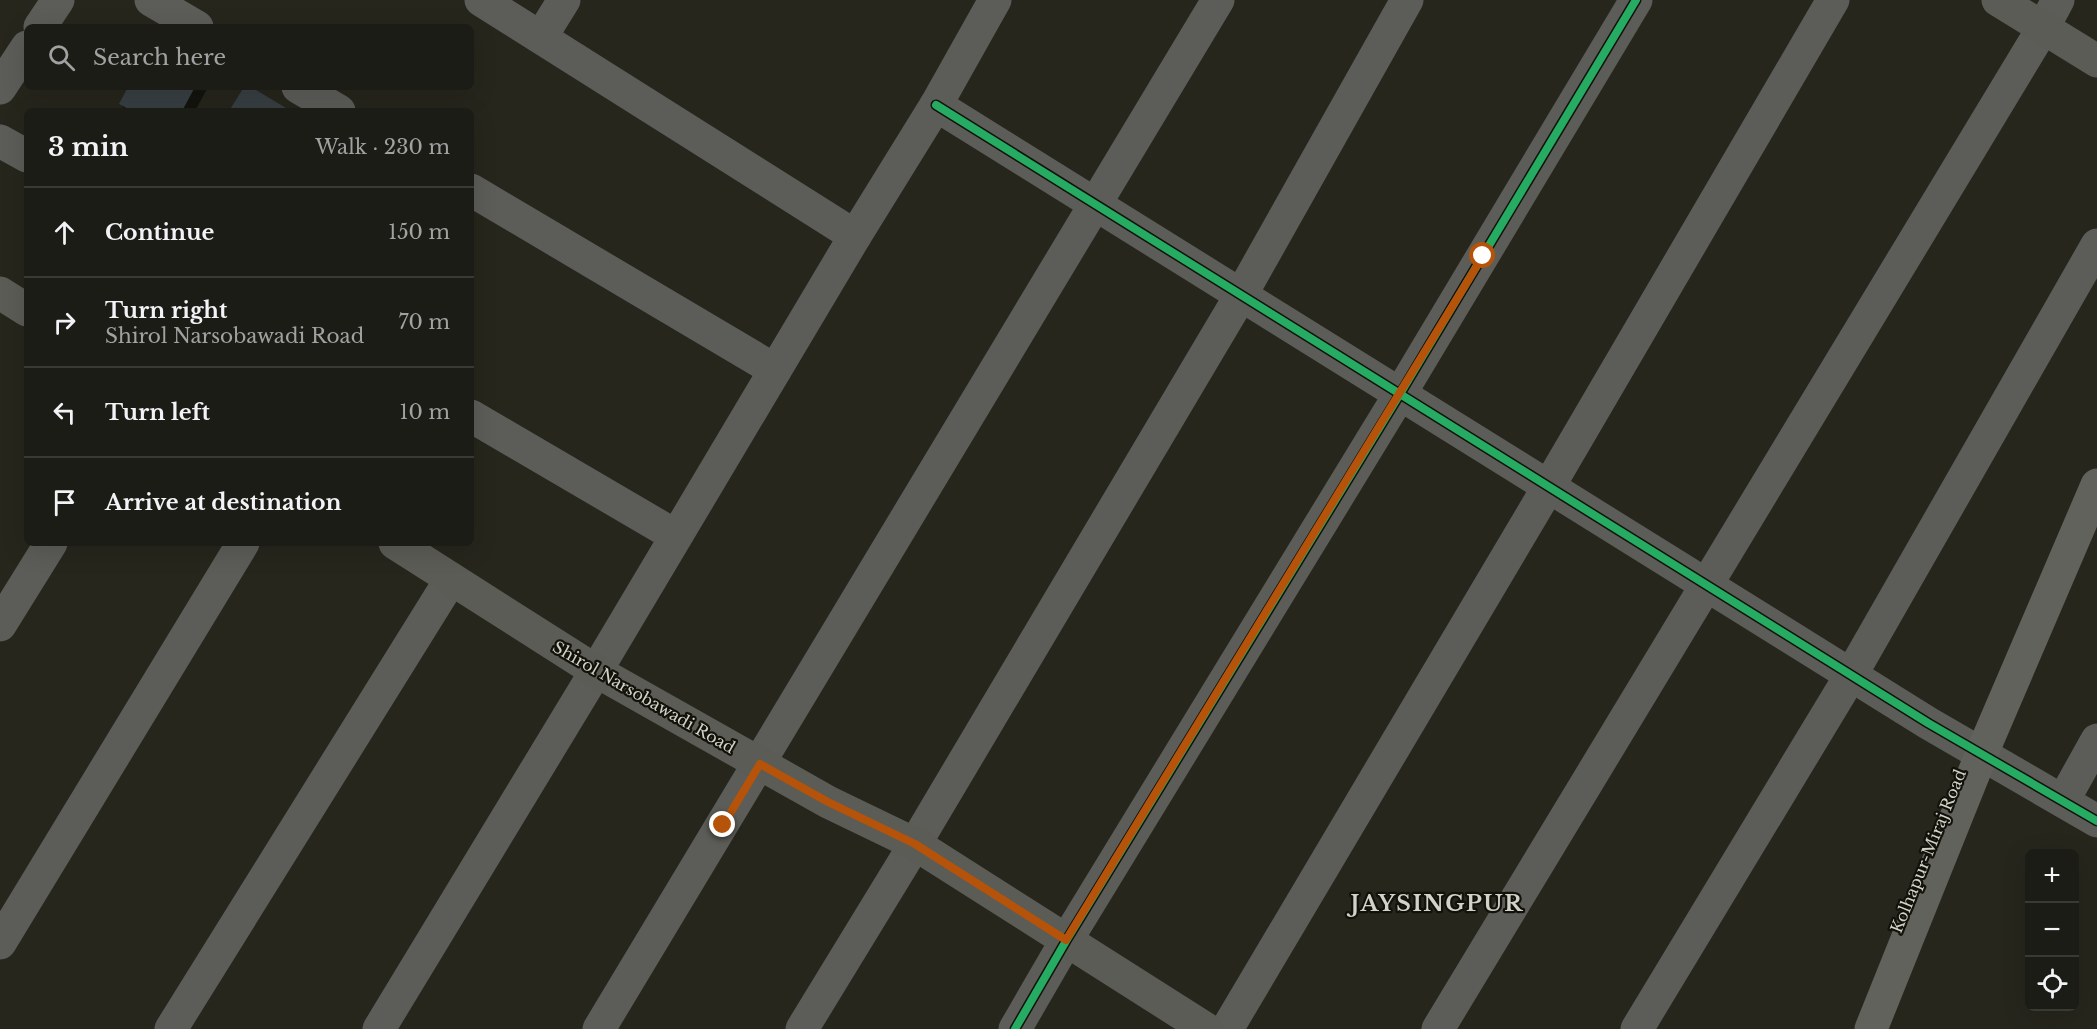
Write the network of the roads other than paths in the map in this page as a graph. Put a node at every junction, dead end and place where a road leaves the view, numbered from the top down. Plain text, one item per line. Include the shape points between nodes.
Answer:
1 (58, 0) edge
2 (152, 0) edge
3 (481, 0) edge
4 (564, 0) edge
5 (995, 0) edge
6 (1218, 0) edge
7 (1407, 0) edge
8 (1636, 0) edge
9 (1833, 0) edge
10 (1998, 0) edge
11 (2050, 14) edge
12 (42, 24) edge
13 (192, 24) edge
14 (541, 38) junction
15 (24, 52) edge
16 (2097, 61) edge
17 (0, 88) edge
18 (303, 90) edge
19 (936, 105) junction
20 (334, 108) edge
21 (0, 141) edge
22 (24, 154) edge
23 (474, 192) edge
24 (1097, 204) junction
25 (855, 236) junction
26 (2097, 245) edge
27 (1242, 295) junction
28 (775, 370) junction
29 (1401, 394) junction
30 (474, 418) edge
31 (2097, 485) edge
32 (1549, 486) junction
33 (676, 536) junction
34 (49, 546) edge
35 (241, 546) edge
36 (399, 546) edge
37 (451, 579) junction
38 (1707, 585) junction
39 (0, 626) edge
40 (596, 671) junction
41 (1851, 675) junction
42 (2097, 740) edge
43 (1982, 753) junction
44 (760, 764) junction
45 (2063, 801) junction
46 (2097, 821) edge
47 (915, 844) junction
48 (1066, 940) junction
49 (0, 943) edge
50 (171, 1029) edge
51 (379, 1029) edge
52 (599, 1029) edge
53 (802, 1029) edge
54 (1014, 1029) edge
55 (1206, 1029) edge
56 (1227, 1029) edge
57 (1437, 1029) edge
58 (1637, 1029) edge
59 (1871, 1029) edge

1 - 12 street
2 - 13 street
3 - 14 street
4 - 14 street
5 - 19 street
6 - 24 street
7 - 27 street
8 - 29 street
9 - 32 street
10 - 11 main road
11 - 16 main road
11 - 38 street
14 - 25 street
15 - 17 street
18 - 20 street
19 - 24 street
19 - 25 street
21 - 22 street
23 - 28 street
24 - 27 street
24 - 44 street
25 - 28 street
26 - 41 street
27 - 29 street
27 - 47 street
28 - 33 street
29 - 32 street
29 - 48 street
30 - 33 street
31 - 43 highway, Kolhapur-Miraj Road
32 - 38 street
32 - 56 street
33 - 40 street
34 - 39 street
35 - 49 street
36 - 37 main road, Shirol Narsobawadi Road
37 - 40 main road, Shirol Narsobawadi Road
37 - 50 street
38 - 41 street
38 - 57 street
40 - 44 main road, Shirol Narsobawadi Road
40 - 51 street
41 - 43 street
41 - 58 street
42 - 45 street
43 - 45 street
43 - 59 highway, Kolhapur-Miraj Road
44 - 47 main road, Shirol Narsobawadi Road
44 - 52 street
45 - 46 street
47 - 48 main road, Shirol Narsobawadi Road
47 - 53 street
48 - 54 street
48 - 55 main road, Shirol Narsobawadi Road

